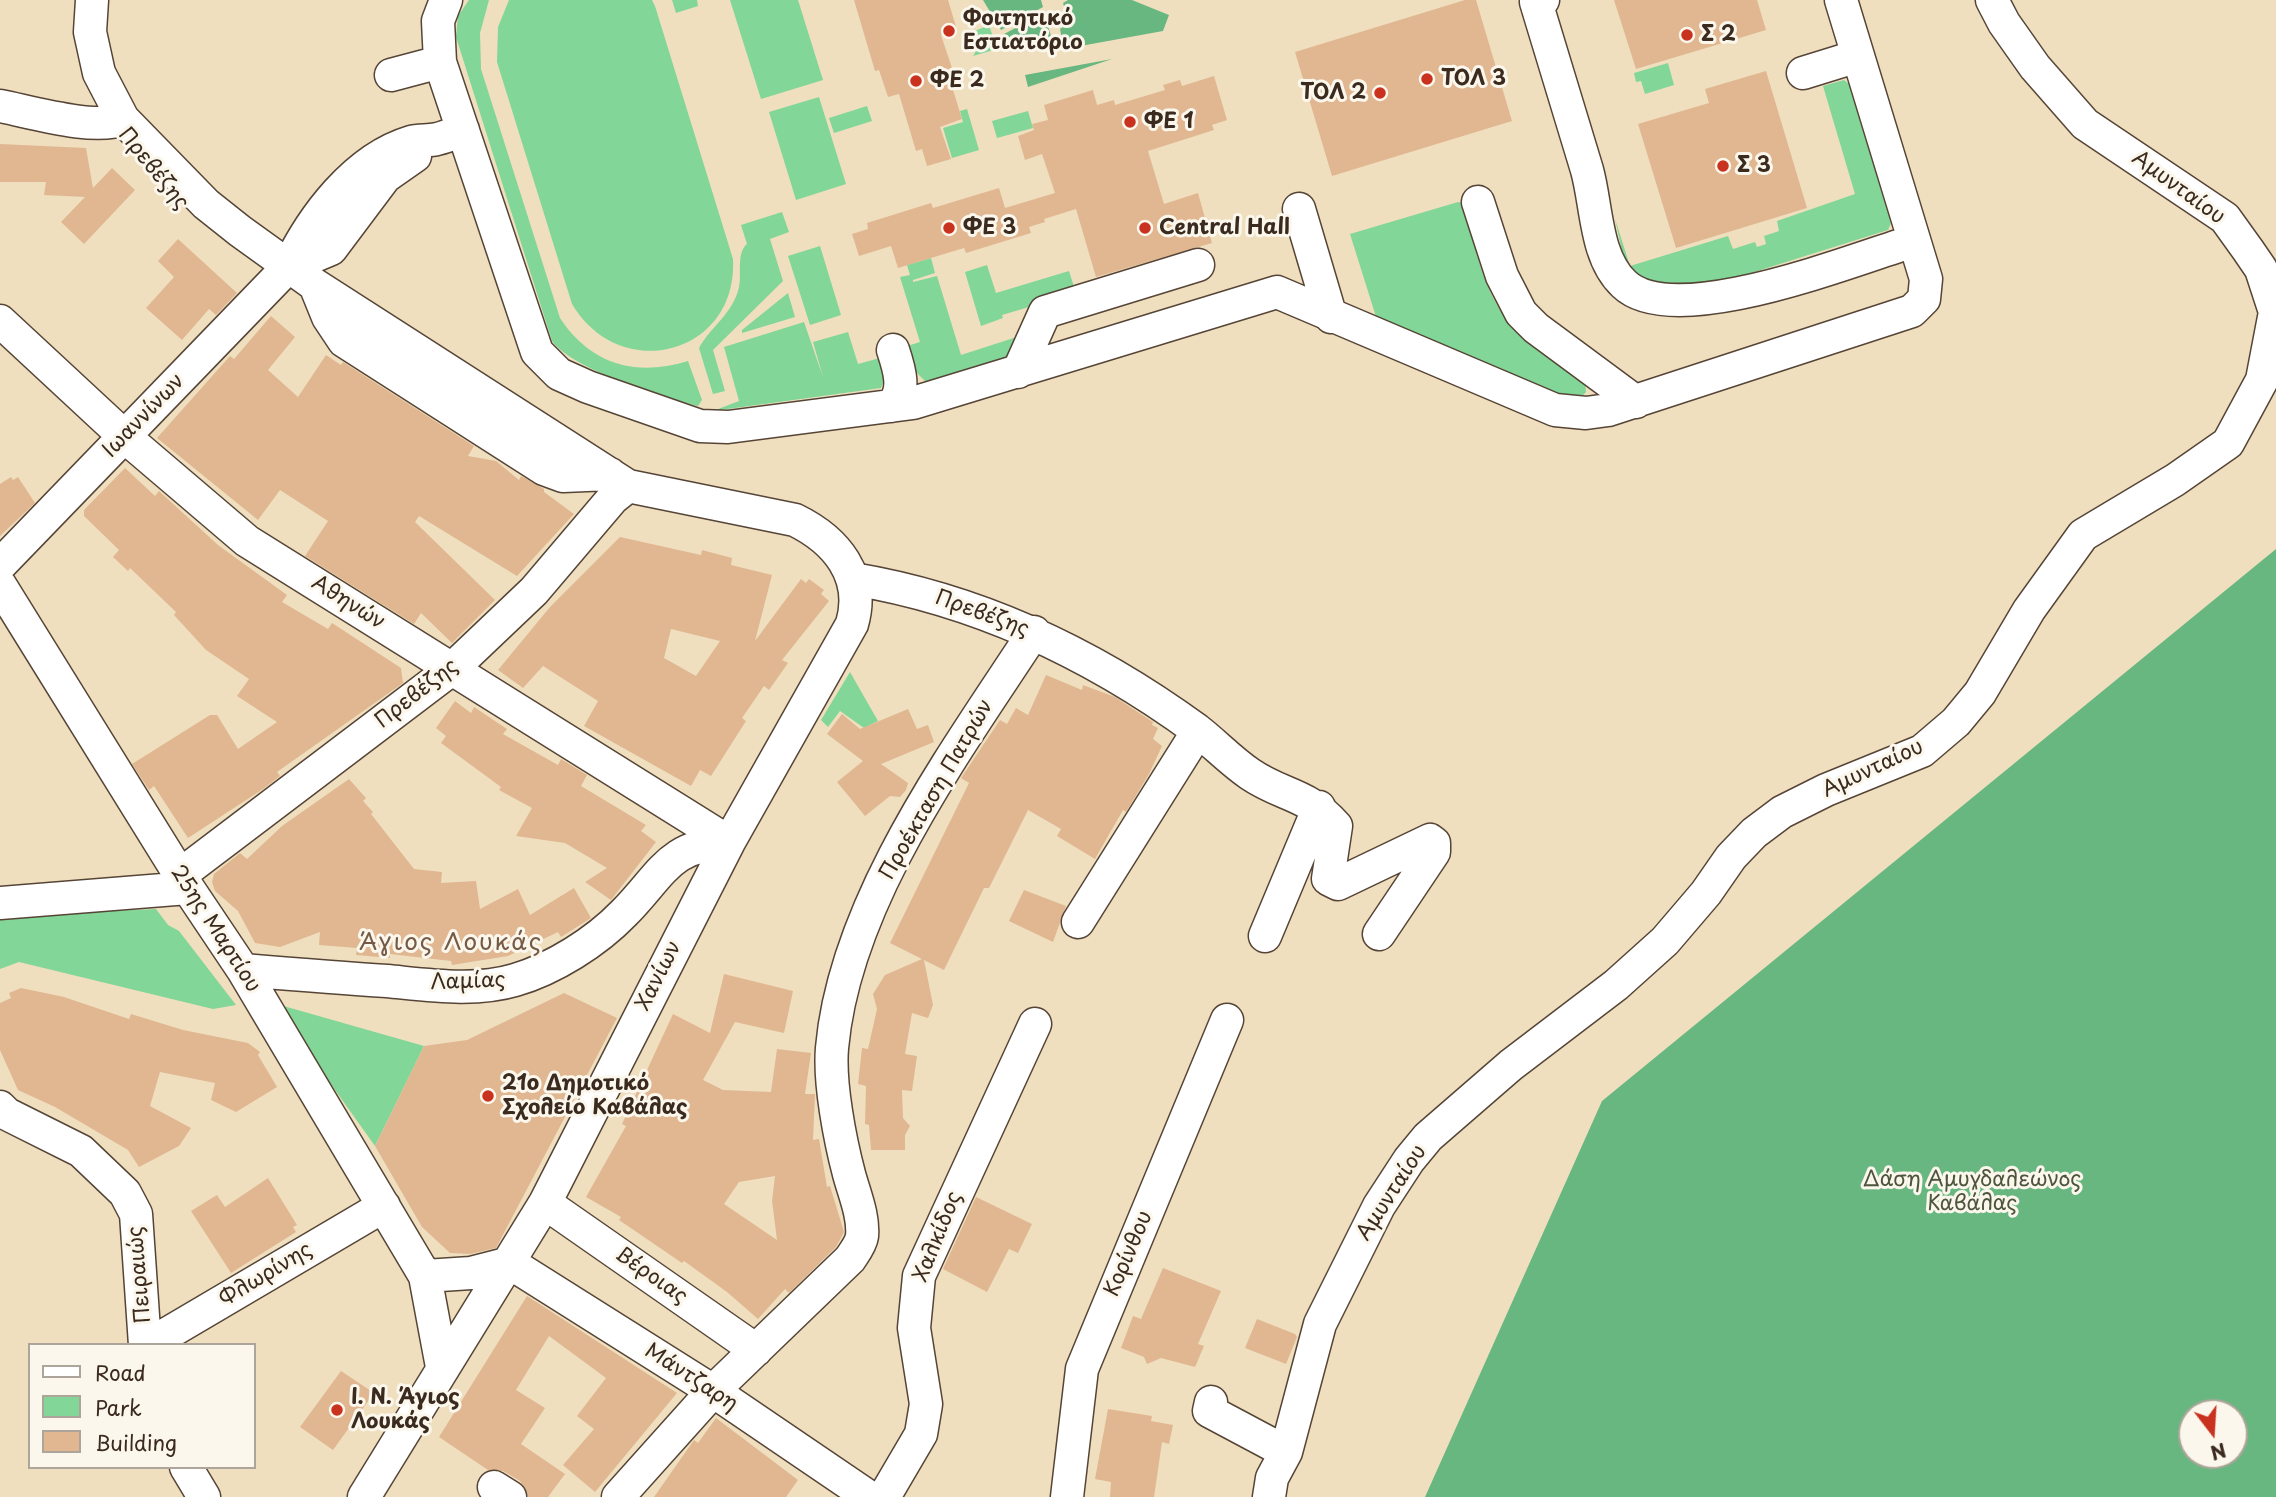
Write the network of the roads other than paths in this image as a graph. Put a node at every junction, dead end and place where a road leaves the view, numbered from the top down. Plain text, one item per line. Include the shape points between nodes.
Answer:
1 (92, 0) edge
2 (446, 0) edge
3 (1543, 0) edge
4 (1841, 0) edge
5 (1992, 0) edge
6 (1858, 56) junction
7 (440, 62) junction
8 (1803, 74) dead end
9 (391, 75) dead end
10 (0, 106) edge
11 (119, 121) junction
12 (449, 135) junction
13 (1478, 202) dead end
14 (1299, 209) dead end
15 (1914, 241) junction
16 (1198, 265) dead end
17 (288, 267) junction
18 (1331, 317) junction
19 (0, 321) edge
20 (893, 350) dead end
21 (1017, 372) junction
22 (1636, 402) junction
23 (891, 406) junction
24 (125, 437) junction
25 (619, 480) junction
26 (0, 565) edge
27 (853, 579) junction
28 (0, 585) edge
29 (1034, 632) junction
30 (453, 668) junction
31 (1198, 731) junction
32 (1319, 807) junction
33 (729, 842) junction
34 (184, 881) junction
35 (0, 903) edge
36 (1078, 922) dead end
37 (1379, 934) dead end
38 (1265, 936) dead end
39 (243, 970) junction
40 (1227, 1020) dead end
41 (1035, 1024) dead end
42 (0, 1107) edge
43 (545, 1203) junction
44 (384, 1206) junction
45 (510, 1263) junction
46 (425, 1276) junction
47 (147, 1343) edge
48 (150, 1343) edge
49 (756, 1350) junction
50 (442, 1367) junction
51 (713, 1391) junction
52 (1211, 1402) dead end
53 (1286, 1452) junction
54 (187, 1469) edge
55 (204, 1497) edge
56 (364, 1497) edge
57 (618, 1497) edge
58 (869, 1497) edge
59 (884, 1497) edge
60 (1067, 1497) edge
61 (1269, 1497) edge

1 - 11 street via 90,32 95,56
2 - 7 street via 438,20
3 - 15 street via 1536,2 1588,174 1604,250 1627,287 1643,296 1674,301 1737,295
4 - 6 street
5 - 53 street, Αμυνταίου via 2035,67 2084,124 2225,218 2248,250 2261,269 2275,312 2262,380 2228,443 2083,535 2029,610 1980,694 1955,722 1922,751 1782,812 1754,833 1665,942 1428,1137 1379,1206 1324,1314
6 - 8 street
6 - 15 street
7 - 9 street
7 - 12 street
10 - 11 street, Πρεβέζης via 83,121
11 - 17 street, Πρεβέζης via 206,204
12 - 17 street, Ιωαννίνων via 411,142 364,167 308,230
12 - 23 street via 483,184 530,339 559,374 708,427
13 - 22 street via 1502,276 1521,313
14 - 18 street
15 - 22 street via 1927,288 1912,312
16 - 21 street via 1045,312
17 - 24 street, Ιωαννίνων
17 - 25 street, Πρεβέζης via 315,285 339,336 390,373 544,469 563,476
18 - 21 street via 1277,292
18 - 22 street via 1555,410 1586,413
19 - 24 street, Αθηνών
20 - 23 street via 900,380 899,396
21 - 23 street
24 - 26 street, Ιωαννίνων
24 - 30 street, Αθηνών via 247,541
25 - 27 street, Πρεβέζης via 795,520 835,545
25 - 30 street, Πρεβέζης via 613,498 534,591
27 - 29 street, Πρεβέζης via 912,589
27 - 33 street, Χανίων via 857,608 852,624
28 - 34 street, 25ης Μαρτίου
29 - 31 street, Πρεβέζης via 1136,688
29 - 49 street, Προέκταση Πατρών via 932,791 891,862 859,935 831,1050 840,1137 862,1239 850,1259
30 - 33 street, Αθηνών
30 - 34 street, Πρεβέζης
31 - 32 street, Πρεβέζης via 1251,775
31 - 36 street
32 - 37 street via 1336,826 1328,879 1338,884 1424,841 1434,843 1434,852
32 - 38 street
33 - 39 street, Λαμίας via 708,843 679,854 666,863 624,914 596,936 567,956 516,980 450,986
33 - 43 street, Χανίων
34 - 35 street
34 - 39 street, 25ης Μαρτίου
39 - 44 street, 25ης Μαρτίου
40 - 60 street, Κορίνθου via 1082,1369
41 - 59 street, Χαλκίδος via 919,1276 914,1328 926,1404 921,1434
42 - 47 street, Πειραιώς via 81,1151 125,1193 135,1214
43 - 45 street, Χανίων
43 - 49 street, Βέροιας
44 - 46 street, 25ης Μαρτίου
44 - 48 street, Φλωρίνης
45 - 46 street via 471,1273
45 - 50 street, Χανίων
45 - 51 street, Μάντζαρη
46 - 50 street, 25ης Μαρτίου
49 - 51 street, Προέκταση Πατρών
50 - 56 street
51 - 57 street, Προέκταση Πατρών
51 - 58 street, Μάντζαρη
52 - 53 street via 1209,1411
53 - 61 street, Αμυνταίου via 1272,1478
54 - 55 street

